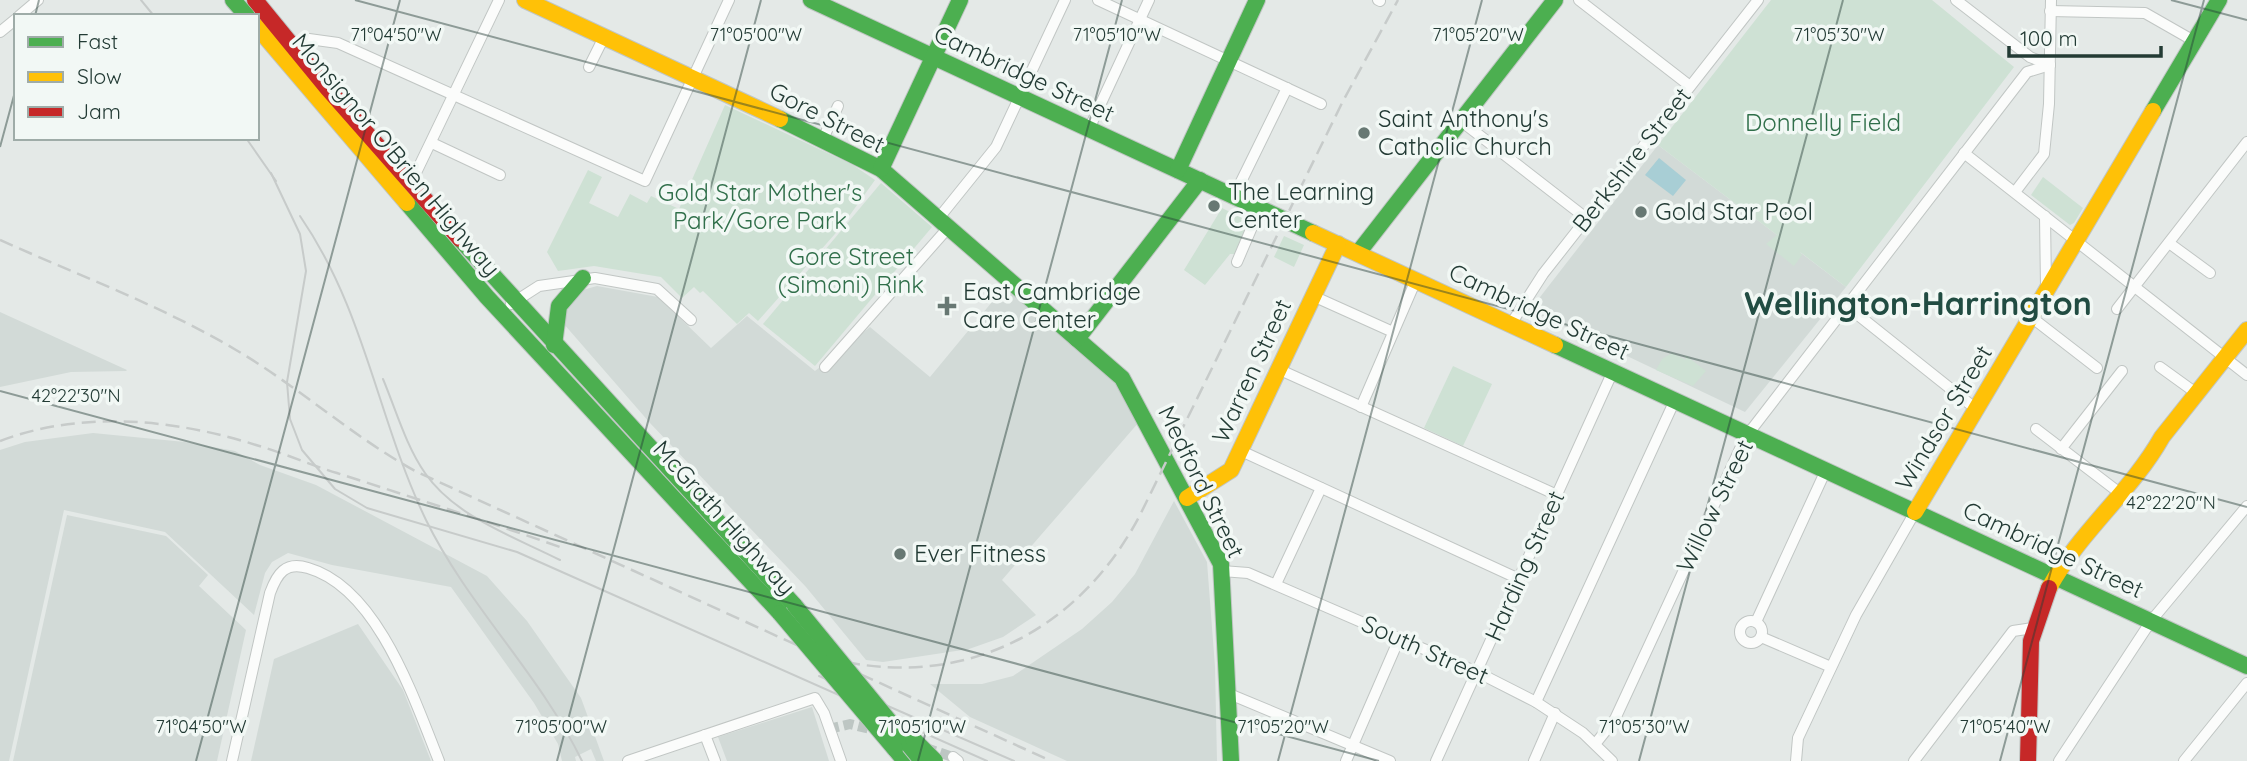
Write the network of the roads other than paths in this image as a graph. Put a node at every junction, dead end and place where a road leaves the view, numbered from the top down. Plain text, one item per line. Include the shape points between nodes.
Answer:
1 (38, 0) edge
2 (233, 0) edge
3 (499, 0) edge
4 (525, 0) edge
5 (729, 0) edge
6 (811, 0) edge
7 (960, 0) edge
8 (1065, 0) edge
9 (1098, 0) edge
10 (1149, 0) edge
11 (1257, 0) edge
12 (1555, 0) edge
13 (1579, 0) edge
14 (1758, 0) edge
15 (2219, 0) edge
16 (1958, 1) edge
17 (2051, 5) edge
18 (258, 8) edge
19 (21, 14) edge
20 (1140, 19) junction
21 (14, 20) edge
22 (259, 29) edge
23 (0, 32) edge
24 (604, 37) junction
25 (2194, 41) junction
26 (290, 44) junction
27 (934, 57) junction
28 (1228, 61) junction
29 (2050, 65) junction
30 (589, 67) dead end
31 (694, 78) junction
32 (1690, 86) junction
33 (1287, 88) junction
34 (455, 94) junction
35 (1020, 97) junction
36 (1321, 104) dead end
37 (838, 106) dead end
38 (1461, 121) junction
39 (1089, 129) junction
40 (823, 139) junction
41 (2247, 142) edge
42 (432, 143) junction
43 (1964, 153) junction
44 (2243, 155) edge
45 (881, 169) junction
46 (1178, 170) junction
47 (500, 175) dead end
48 (1200, 180) junction
49 (412, 181) junction
50 (2015, 192) junction
51 (1234, 196) junction
52 (2045, 216) junction
53 (1586, 218) junction
54 (1255, 220) dead end
55 (943, 223) junction
56 (2076, 240) junction
57 (2169, 243) junction
58 (1338, 244) junction
59 (1358, 253) junction
60 (1237, 262) dead end
61 (2210, 273) dead end
62 (583, 278) junction
63 (1416, 280) junction
64 (2135, 286) junction
65 (2046, 291) junction
66 (1313, 296) junction
67 (515, 301) junction
68 (1848, 307) junction
69 (2117, 309) dead end
70 (502, 312) junction
71 (2031, 317) junction
72 (691, 320) dead end
73 (1511, 324) junction
74 (2247, 330) edge
75 (1394, 332) junction
76 (1077, 339) junction
77 (554, 345) junction
78 (2224, 359) junction
79 (825, 367) dead end
80 (2160, 367) dead end
81 (2097, 368) dead end
82 (1278, 369) junction
83 (1613, 371) junction
84 (2122, 371) dead end
85 (2247, 376) edge
86 (1130, 392) joint
87 (2196, 393) junction
88 (1675, 400) junction
89 (1361, 407) junction
90 (1976, 409) junction
91 (2036, 429) dead end
92 (1748, 434) junction
93 (2061, 449) junction
94 (1239, 450) junction
95 (1826, 470) junction
96 (1321, 488) junction
97 (2121, 494) junction
98 (1557, 495) junction
99 (1187, 498) junction
100 (2247, 506) edge
101 (1915, 512) junction
102 (1222, 571) junction
103 (2057, 578) junction
104 (1519, 579) junction
105 (1276, 584) junction
106 (2151, 621) junction
107 (1756, 622) junction
108 (2033, 628) junction
109 (1761, 636) junction
110 (1399, 639) junction
111 (2247, 666) edge
112 (1831, 667) junction
113 (1477, 672) junction
114 (2247, 682) edge
115 (1227, 693) junction
116 (1536, 702) junction
117 (880, 706) junction
118 (1555, 713) junction
119 (705, 735) junction
120 (1596, 743) junction
121 (1353, 745) junction
122 (900, 755) edge
123 (232, 761) edge
124 (439, 761) edge
125 (628, 761) edge
126 (715, 761) edge
127 (841, 761) edge
128 (922, 761) tunnel mouth
129 (935, 761) tunnel mouth
130 (1231, 761) edge
131 (1346, 761) edge
132 (1390, 761) edge
133 (1436, 761) edge
134 (1534, 761) edge
135 (1612, 761) edge
136 (1796, 761) edge
137 (1913, 761) edge
138 (2028, 761) edge
139 (2059, 761) edge
140 (2185, 761) edge

1 - 19 street
2 - 18 main road, Monsignor O'Brien Highway
3 - 34 street
4 - 24 main road, Gore Street
5 - 31 street
6 - 27 main road, Cambridge Street
7 - 27 main road
8 - 35 street
9 - 20 street
10 - 20 street
11 - 28 main road
12 - 38 main road
13 - 32 street
14 - 32 street, Berkshire Street
15 - 25 main road, Windsor Street
16 - 29 street via 2030,58
17 - 25 street via 2145,13
17 - 29 street
18 - 26 main road, Monsignor O'Brien Highway
20 - 28 street
20 - 39 street
21 - 23 street
22 - 70 main road, Monsignor O'Brien Highway
24 - 30 street
24 - 31 main road, Gore Street
25 - 56 main road, Windsor Street
26 - 34 street via 309,39 334,41
26 - 49 main road, Monsignor O'Brien Highway
27 - 35 main road, Cambridge Street
27 - 45 main road
28 - 33 street
28 - 46 main road
29 - 43 street, Willow Street via 2027,72
29 - 50 street via 2044,154
31 - 34 street via 645,181
31 - 40 main road, Gore Street
32 - 53 street, Berkshire Street
33 - 36 street
33 - 51 street
34 - 42 street
35 - 39 main road, Cambridge Street
35 - 55 street via 996,147
37 - 40 street
38 - 53 street
38 - 59 main road
39 - 46 main road, Cambridge Street
40 - 45 main road, Gore Street
41 - 44 street
42 - 47 street
42 - 49 street
43 - 50 street
43 - 68 street, Willow Street
44 - 57 street
45 - 55 main road, Gore Street
46 - 48 main road, Cambridge Street
48 - 51 main road, Cambridge Street
48 - 76 main road
49 - 67 main road, Monsignor O'Brien Highway
50 - 52 street
51 - 58 main road, Cambridge Street
52 - 56 street
52 - 65 street
53 - 73 street, Berkshire Street
54 - 60 street
55 - 76 main road, Gore Street
55 - 79 street
56 - 64 street
56 - 65 main road, Windsor Street
57 - 61 street
57 - 64 street
58 - 59 main road, Cambridge Street
58 - 66 main road, Warren Street
59 - 63 main road, Cambridge Street
62 - 67 street via 539,286
62 - 72 street via 657,289
62 - 77 main road via 559,306
63 - 73 main road, Cambridge Street
63 - 75 street
64 - 69 street
64 - 78 street
65 - 71 main road, Windsor Street
66 - 75 street
66 - 82 main road, Warren Street
67 - 70 street
67 - 77 main road, McGrath Highway
68 - 90 street
68 - 92 street, Willow Street
70 - 122 main road, McGrath Highway, bridge via 720,544
71 - 81 street
71 - 90 main road, Windsor Street
73 - 83 main road, Cambridge Street
74 - 78 main road
75 - 89 street
76 - 86 main road, Gore Street via 1122,378
77 - 117 main road, McGrath Highway, bridge via 795,606
78 - 85 street
78 - 87 main road
80 - 87 street
82 - 89 street
82 - 94 main road, Warren Street
83 - 88 main road, Cambridge Street
83 - 98 street, Harding Street
84 - 93 street
86 - 99 main road, Medford Street
87 - 97 main road
88 - 92 main road, Cambridge Street
88 - 116 street
89 - 98 street
90 - 101 main road, Windsor Street
91 - 93 street
92 - 95 main road, Cambridge Street
92 - 120 street, Willow Street via 1613,723
93 - 97 street
94 - 96 street
94 - 99 main road, Warren Street via 1226,476
95 - 101 main road, Cambridge Street
95 - 107 street
96 - 104 street
96 - 105 street
97 - 103 main road
98 - 104 street, Harding Street
99 - 102 main road, Medford Street
100 - 106 street
101 - 103 main road, Cambridge Street
101 - 112 street, Windsor Street
102 - 105 street, South Street via 1242,571
102 - 115 main road, Medford Street
103 - 106 main road, Cambridge Street
103 - 108 main road
104 - 113 street, Harding Street
105 - 110 street, South Street
106 - 111 main road, Cambridge Street
106 - 139 street
107 - 109 street via 1762,628
107 - 109 street via 1744,624 1741,636 1751,643
108 - 137 street via 2013,631
108 - 138 main road
109 - 112 street
110 - 113 street, South Street
110 - 121 street
112 - 136 street, Windsor Street via 1798,738
113 - 116 street, South Street
113 - 133 street, Harding Street
114 - 140 street
115 - 121 street
115 - 130 main road, Medford Street
116 - 118 street, South Street
117 - 128 main road, McGrath Highway, bridge
117 - 129 main road, McGrath Highway, bridge
118 - 120 street, South Street
118 - 134 street
119 - 125 street
119 - 126 street
119 - 127 street via 815,698
120 - 135 street, South Street
121 - 131 street
121 - 132 street
123 - 124 street via 270,593 277,574 299,565 344,587 374,625 403,676

